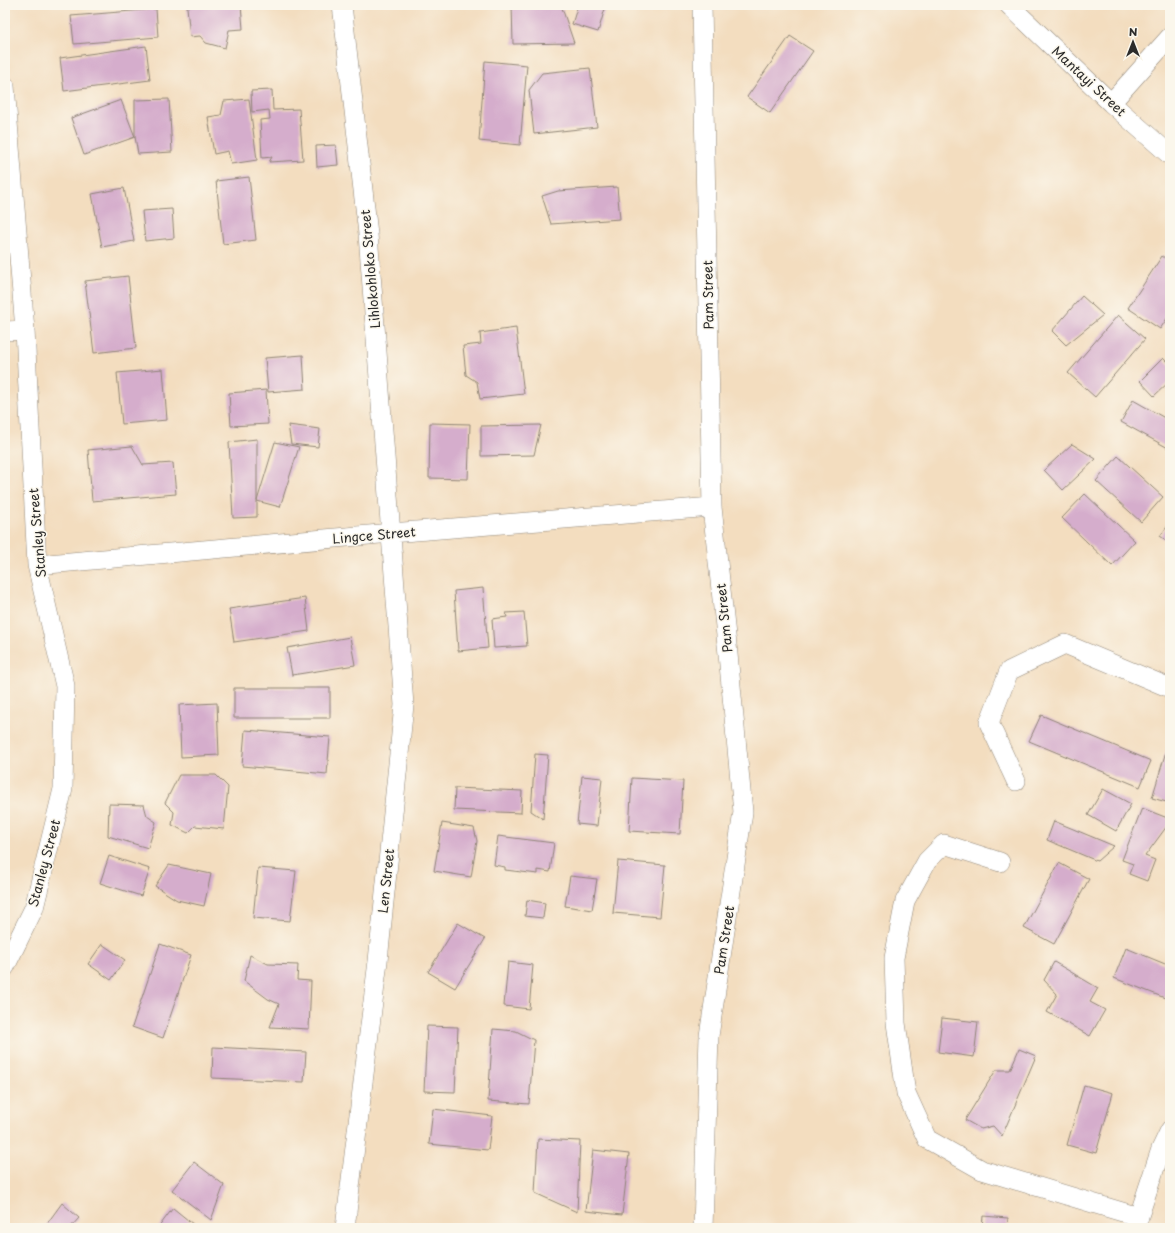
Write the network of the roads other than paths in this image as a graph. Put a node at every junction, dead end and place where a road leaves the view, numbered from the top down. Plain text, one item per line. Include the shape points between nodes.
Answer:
1 (342, 5) edge
2 (702, 5) edge
3 (1009, 5) edge
4 (1170, 37) edge
5 (5, 86) edge
6 (1111, 103) junction
7 (1170, 155) edge
8 (25, 330) junction
9 (5, 331) edge
10 (712, 507) junction
11 (391, 533) junction
12 (37, 565) junction
13 (1170, 688) edge
14 (1016, 781) dead end
15 (1000, 862) dead end
16 (5, 967) edge
17 (1170, 1130) edge
18 (1137, 1222) edge
19 (345, 1228) edge
20 (703, 1228) edge

1 - 11 street, Lihlokohloko Street via 368,234
2 - 10 street, Pam Street
3 - 6 street, Mantayi Street
4 - 6 street
5 - 8 street, Stanley Street
6 - 7 street, Mantayi Street
8 - 9 street
8 - 12 street, Stanley Street
10 - 11 street, Lingce Street
10 - 20 street, Pam Street via 743,812 709,1036
11 - 12 street, Lingce Street
11 - 19 street, Len Street via 404,705 378,961
12 - 16 street, Stanley Street via 65,686 63,789 34,908
13 - 14 street via 1065,644 1009,671 989,723
15 - 18 street via 944,844 927,861 905,901 894,958 896,1023 906,1093 927,1140 982,1170
17 - 18 street

